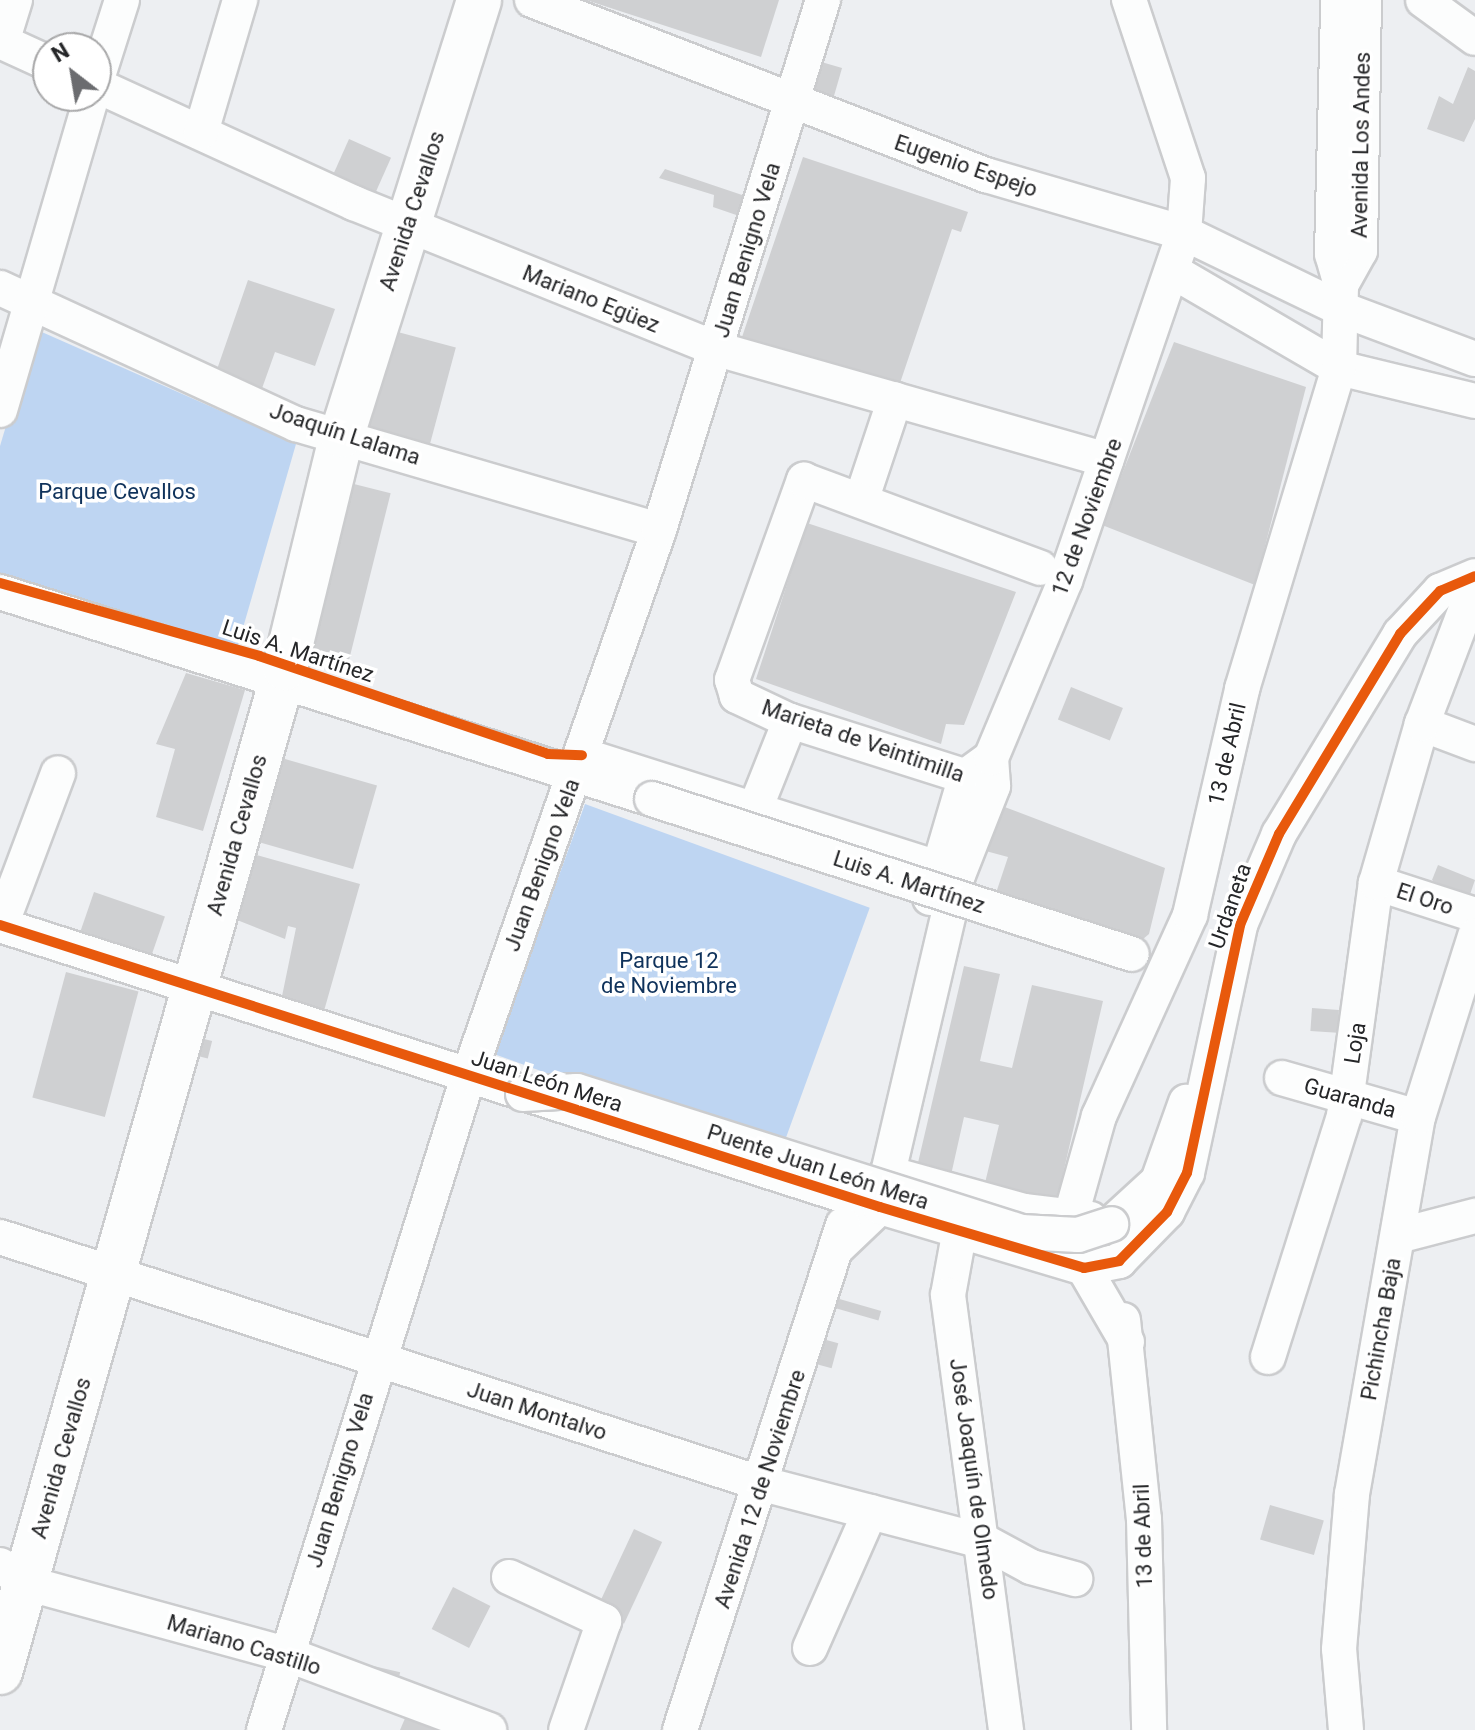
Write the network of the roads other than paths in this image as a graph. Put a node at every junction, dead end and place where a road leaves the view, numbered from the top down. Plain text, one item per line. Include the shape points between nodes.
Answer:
1 (15, 0) edge
2 (122, 0) edge
3 (240, 0) edge
4 (453, 0) edge
5 (479, 0) edge
6 (532, 0) edge
7 (823, 0) edge
8 (1129, 0) edge
9 (1338, 0) edge
10 (1364, 0) edge
11 (1423, 0) edge
12 (112, 32) edge
13 (1475, 38) edge
14 (1, 42) edge
15 (32, 56) edge
16 (112, 91) edge
17 (792, 105) junction
18 (86, 112) edge
19 (201, 132) junction
20 (400, 218) junction
21 (1184, 233) junction
22 (1174, 272) junction
23 (15, 295) edge
24 (1340, 296) junction
25 (1399, 332) junction
26 (717, 349) junction
27 (1475, 359) edge
28 (1339, 368) junction
29 (1373, 376) junction
30 (895, 399) junction
31 (1475, 401) edge
32 (0, 410) edge
33 (333, 433) junction
34 (1106, 460) junction
35 (862, 498) junction
36 (659, 530) junction
37 (1040, 568) dead end
38 (1475, 576) edge
39 (1475, 585) edge
40 (0, 592) edge
41 (269, 675) junction
42 (790, 721) junction
43 (1422, 724) junction
44 (1475, 744) edge
45 (579, 765) junction
46 (58, 773) dead end
47 (983, 773) junction
48 (755, 809) junction
49 (948, 870) junction
50 (1376, 883) junction
51 (1475, 915) edge
52 (1, 925) edge
53 (1475, 936) edge
54 (1148, 957) junction
55 (185, 984) junction
56 (1217, 1013) junction
57 (468, 1077) junction
58 (1282, 1078) dead end
59 (523, 1094) junction
60 (1347, 1098) junction
61 (1418, 1117) junction
62 (887, 1173) junction
63 (798, 1182) junction
64 (870, 1204) junction
65 (1091, 1213) junction
66 (1475, 1216) edge
67 (960, 1229) junction
68 (1398, 1236) junction
69 (0, 1237) edge
70 (838, 1240) junction
71 (1119, 1261) junction
72 (1084, 1268) junction
73 (104, 1270) junction
74 (1127, 1342) junction
75 (1268, 1357) dead end
76 (378, 1360) junction
77 (763, 1484) junction
78 (870, 1512) junction
79 (985, 1542) junction
80 (509, 1577) dead end
81 (1075, 1579) dead end
82 (9, 1580) edge
83 (810, 1648) dead end
84 (286, 1654) junction
85 (0, 1672) edge
86 (264, 1730) edge
87 (489, 1730) edge
88 (566, 1730) edge
89 (680, 1730) edge
90 (1006, 1730) edge
91 (1149, 1730) edge
92 (1346, 1730) edge

1 - 14 street
2 - 12 street
3 - 19 street
4 - 20 main road, Avenida Cevallos
5 - 20 main road, Avenida Cevallos
6 - 17 street, Eugenio Espejo
7 - 17 street, Juan Benigno Vela
8 - 21 street, 12 de Noviembre via 1188,178
9 - 24 street, Avenida Los Andes via 1332,254
10 - 24 street, Avenida Los Andes via 1360,251
11 - 13 street
14 - 15 street
16 - 19 street, Mariano Egüez
17 - 21 street, Eugenio Espejo via 986,175
17 - 26 street, Juan Benigno Vela
18 - 23 street
19 - 20 street, Mariano Egüez via 354,203
20 - 26 street, Mariano Egüez
20 - 33 main road, Avenida Cevallos
21 - 22 street, 12 de Noviembre
21 - 24 street, Eugenio Espejo
22 - 28 street
22 - 34 street, 12 de Noviembre
23 - 32 street
23 - 33 street, Joaquín Lalama
24 - 25 street, Eugenio Espejo
24 - 28 street, 13 de Abril
25 - 27 street, Eugenio Espejo
25 - 29 street
26 - 30 street, Mariano Egüez
26 - 36 street, Juan Benigno Vela
28 - 29 street
28 - 54 street, 13 de Abril via 1242,689 1190,915
29 - 31 street
30 - 34 street, Mariano Egüez
30 - 35 street
33 - 36 street, Joaquín Lalama
33 - 41 main road, Avenida Cevallos
34 - 47 street, 12 de Noviembre via 1065,581
35 - 37 street, Marieta de Veintimilla
35 - 42 street, Marieta de Veintimilla via 812,480 798,485 732,680 737,696
36 - 45 street, Juan Benigno Vela
38 - 56 street, Urdaneta via 1430,599 1333,736 1240,925
39 - 43 street, Loja
40 - 41 street, Luis A. Martínez
41 - 45 street, Luis A. Martínez
41 - 55 main road, Avenida Cevallos
42 - 47 street, Marieta de Veintimilla
42 - 48 street
43 - 44 street
43 - 50 street, Loja
45 - 48 street, Luis A. Martínez
45 - 54 street, Luis A. Martínez, bridge via 652,799
45 - 57 street, Juan Benigno Vela
46 - 52 street
47 - 49 street, 12 de Noviembre
48 - 49 street, Luis A. Martínez
49 - 62 street, 12 de Noviembre
49 - 64 street, 12 de Noviembre
50 - 51 street, El Oro
50 - 60 street, Loja
52 - 55 street, Juan León Mera
53 - 61 street, Pichincha Baja
54 - 65 street, 13 de Abril via 1099,1116
55 - 57 street, Juan León Mera
55 - 73 main road, Avenida Cevallos
56 - 65 street via 1158,1181
56 - 71 street, Urdaneta via 1187,1173 1167,1212
57 - 59 street, Juan León Mera
57 - 76 street, Juan Benigno Vela
58 - 60 street, Guaranda
59 - 63 street, Juan León Mera
59 - 65 street, Puente Juan León Mera, bridge via 577,1091 1021,1232 1078,1235
60 - 61 street, Guaranda
60 - 75 street, Loja
61 - 68 street, Pichincha Baja
62 - 64 street, 12 de Noviembre
62 - 65 street
63 - 64 street, Juan León Mera
63 - 70 street
64 - 67 street, Juan León Mera
64 - 70 street, Avenida 12 de Noviembre
65 - 71 street, 13 de Abril
65 - 72 street, 13 de Abril
66 - 68 street
67 - 72 street, Juan León Mera
67 - 79 street, José Joaquín de Olmedo via 948,1295
68 - 92 street, Pichincha Baja via 1342,1567
69 - 73 street, Juan Montalvo
70 - 77 street, Avenida 12 de Noviembre
71 - 72 street
71 - 74 street, 13 de Abril
72 - 74 street, 13 de Abril
73 - 76 street, Juan Montalvo
73 - 82 main road, Avenida Cevallos
74 - 91 street, 13 de Abril via 1144,1519
76 - 77 street, Juan Montalvo
76 - 84 street, Juan Benigno Vela
77 - 78 street, Juan Montalvo
77 - 89 street, Avenida 12 de Noviembre
78 - 79 street, Juan Montalvo
78 - 83 street
79 - 81 street, Juan Montalvo via 1031,1567
79 - 90 street, José Joaquín de Olmedo
80 - 88 street via 604,1621
82 - 84 street, Mariano Castillo
82 - 85 main road, Avenida Cevallos
84 - 86 street, Juan Benigno Vela
84 - 87 street, Mariano Castillo

